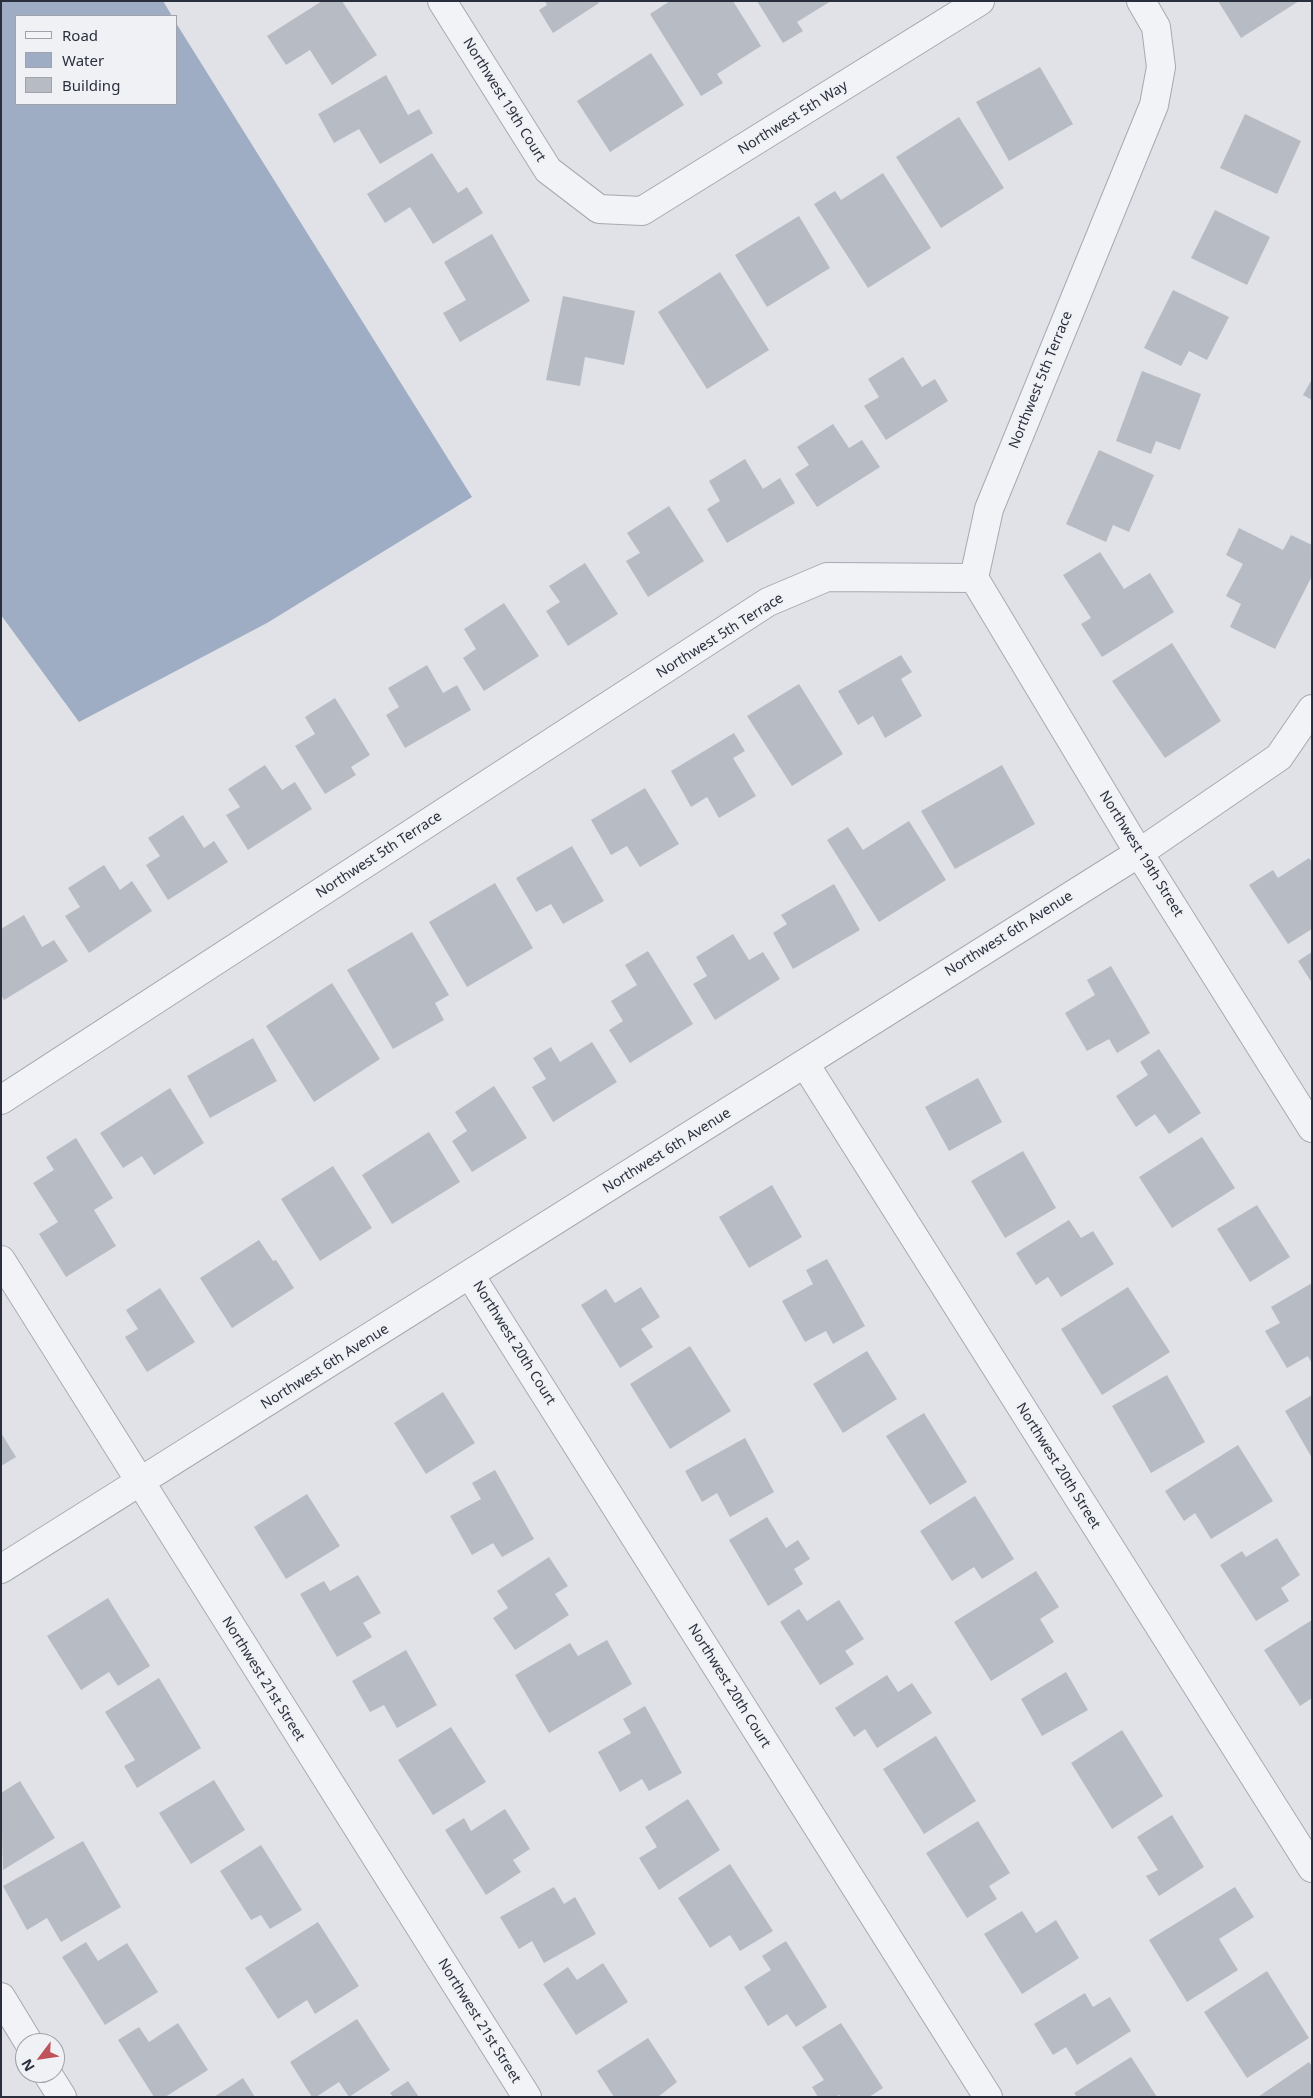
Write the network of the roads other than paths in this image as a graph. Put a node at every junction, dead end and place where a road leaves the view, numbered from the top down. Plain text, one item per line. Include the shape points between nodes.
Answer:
1 (442, 1) edge
2 (980, 1) edge
3 (1141, 1) edge
4 (600, 209) joint
5 (974, 578) junction
6 (1312, 708) edge
7 (1139, 853) junction
8 (804, 1064) junction
9 (1, 1100) edge
10 (1312, 1128) edge
11 (1, 1260) edge
12 (470, 1275) junction
13 (140, 1483) junction
14 (1, 1569) edge
15 (1312, 1868) edge
16 (1, 1997) edge
17 (23, 2033) edge
18 (54, 2083) edge
19 (62, 2097) edge
20 (527, 2097) edge
21 (988, 2097) edge

1 - 4 street, Northwest 19th Court via 548,170
2 - 4 street, Northwest 5th Way via 642,211
3 - 5 street, Northwest 5th Terrace via 1156,27 1161,68 1154,105 989,509
5 - 7 street, Northwest 19th Street
5 - 9 street, Northwest 5th Terrace via 827,577 768,602
6 - 7 street, Northwest 6th Avenue via 1279,756
7 - 8 street, Northwest 6th Avenue
7 - 10 street, Northwest 19th Street
8 - 12 street, Northwest 6th Avenue
8 - 15 street, Northwest 20th Street
11 - 13 street, Northwest 21st Street
12 - 13 street, Northwest 6th Avenue
12 - 21 street, Northwest 20th Court
13 - 14 street, Northwest 6th Avenue
13 - 20 street, Northwest 21st Street
16 - 17 street
18 - 19 street

